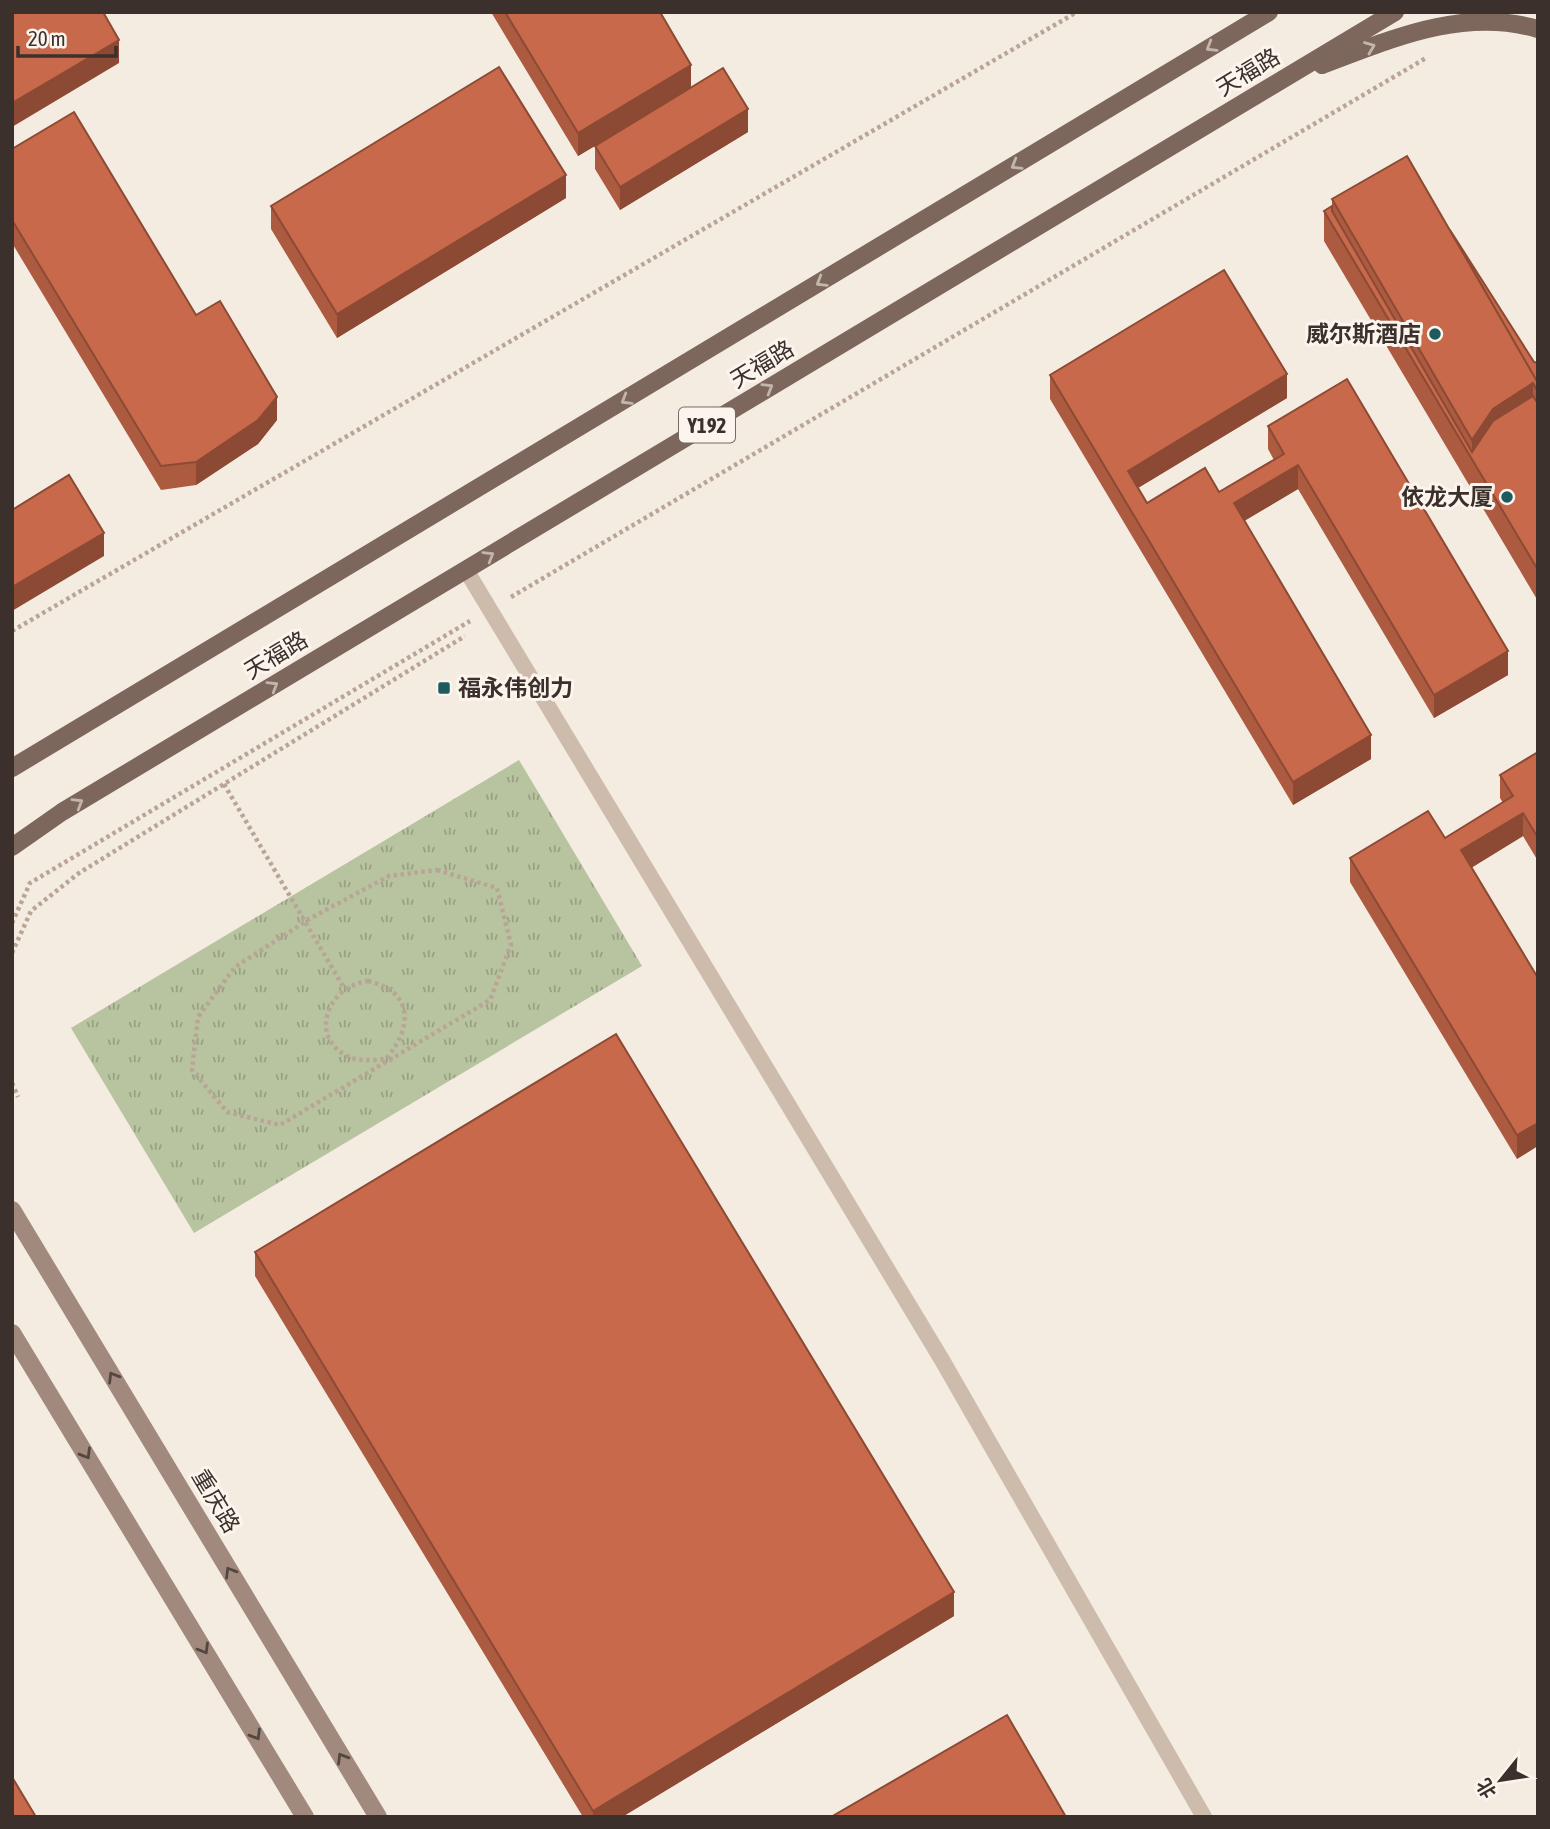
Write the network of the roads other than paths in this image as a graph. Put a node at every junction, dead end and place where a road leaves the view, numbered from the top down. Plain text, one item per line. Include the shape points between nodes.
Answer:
1 (1263, 12) edge
2 (1269, 12) edge
3 (1395, 12) edge
4 (1245, 27) junction
5 (1538, 29) edge
6 (1283, 79) junction
7 (466, 570) junction
8 (12, 768) edge
9 (15, 846) edge
10 (12, 1210) edge
11 (12, 1333) edge
12 (305, 1817) edge
13 (378, 1817) edge
14 (1203, 1817) edge

1 - 4 main road
2 - 4 main road, 天福路 / Y192
3 - 6 main road, 天福路 / Y192
4 -> 8 main road, 天福路 / Y192
6 -> 5 main road via 1413,30 1499,23
7 -> 6 main road, 天福路 / Y192
9 -> 7 main road, 天福路 / Y192 via 62,812
7 - 14 lane via 942,1360
13 -> 10 main road, 重庆路
11 -> 12 main road

